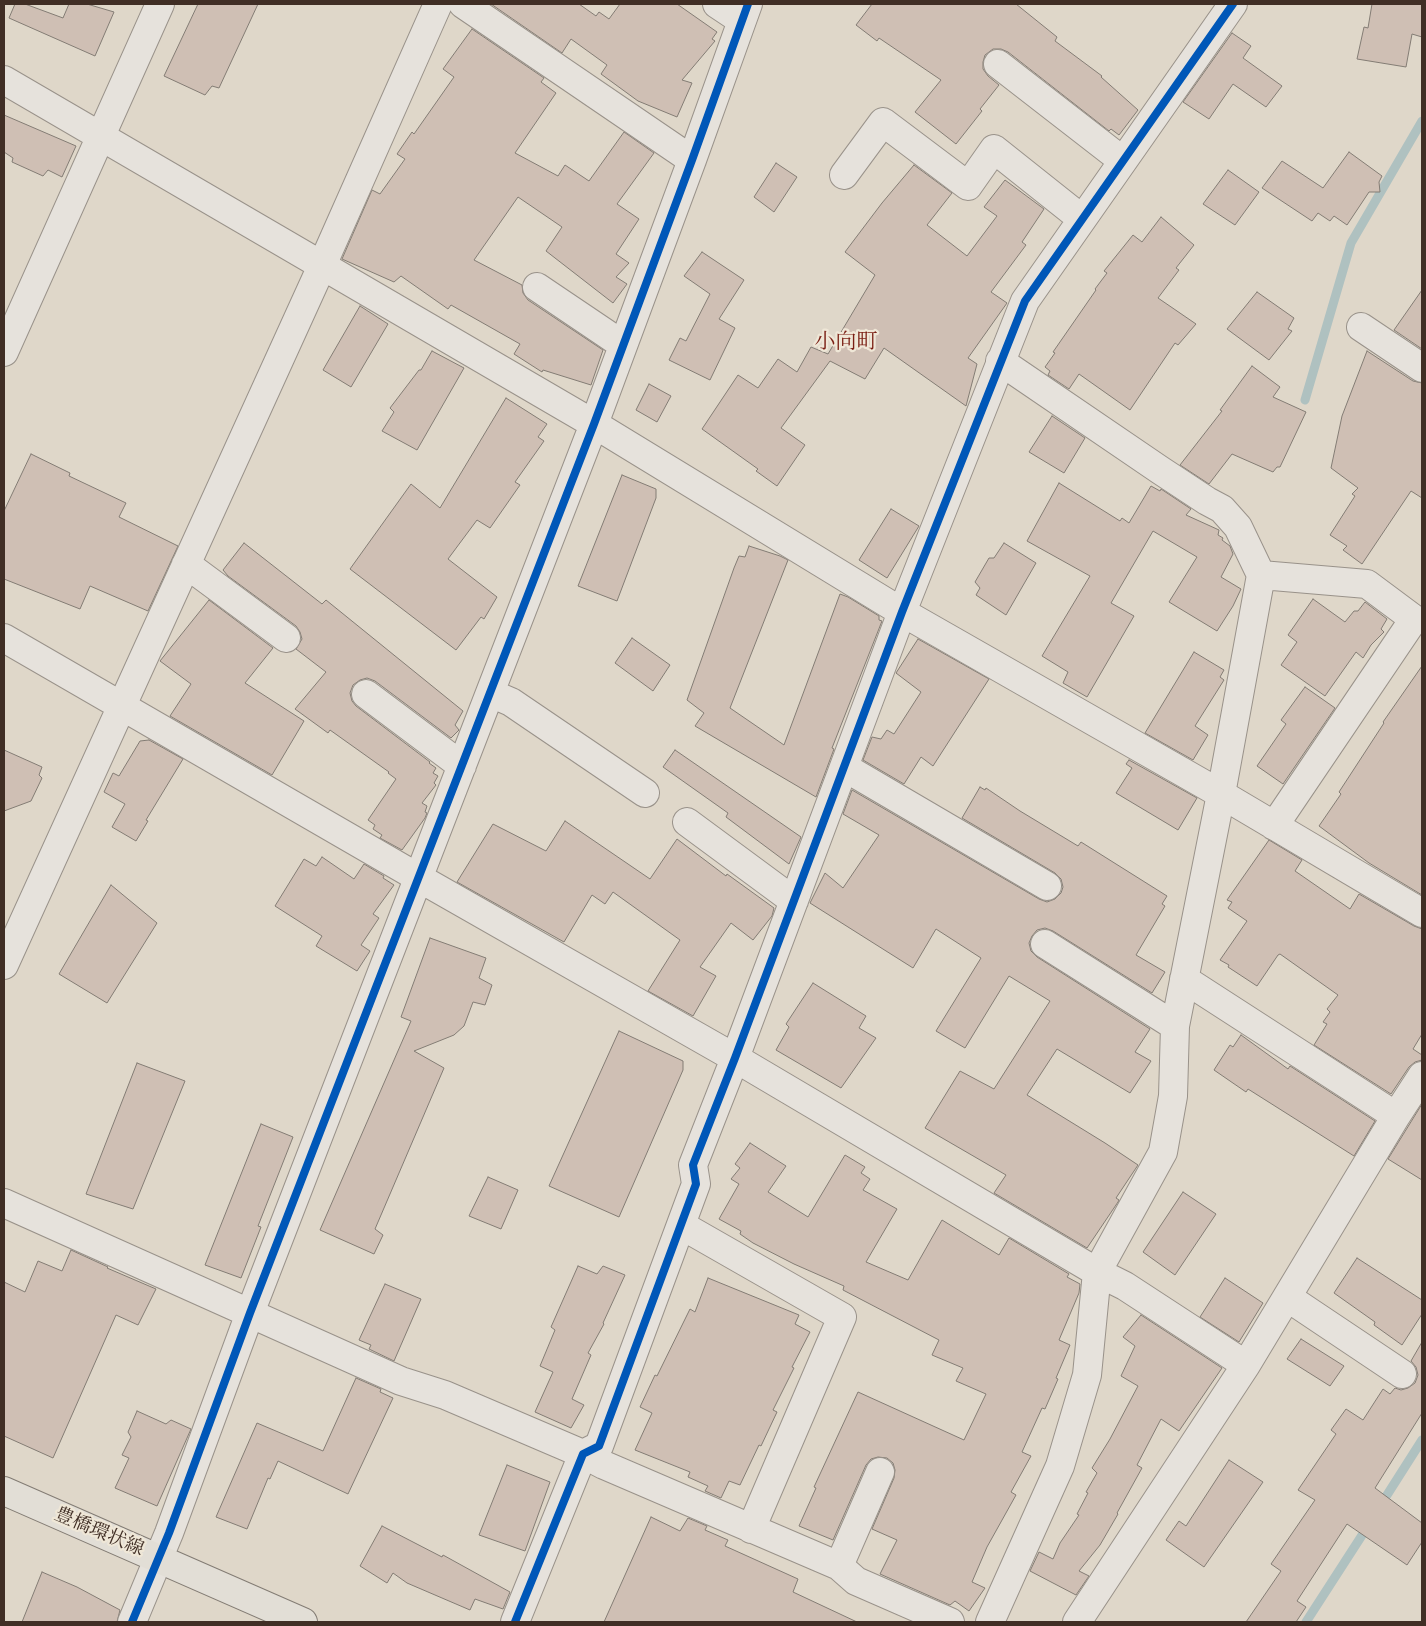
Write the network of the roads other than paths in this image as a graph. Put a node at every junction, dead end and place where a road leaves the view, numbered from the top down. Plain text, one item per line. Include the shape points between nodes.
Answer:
1 (160, 4) edge
2 (438, 4) edge
3 (462, 4) edge
4 (717, 4) edge
5 (1233, 4) edge
6 (744, 12) edge
7 (998, 64) dead end
8 (4, 80) edge
9 (101, 136) junction
10 (692, 160) junction
11 (1123, 161) junction
12 (844, 175) dead end
13 (1082, 219) junction
14 (322, 265) junction
15 (537, 287) dead end
16 (1361, 327) dead end
17 (623, 345) junction
18 (4, 352) edge
19 (1000, 360) junction
20 (1422, 368) edge
21 (594, 424) junction
22 (186, 564) junction
23 (1261, 575) junction
24 (902, 612) junction
25 (4, 638) edge
26 (286, 638) dead end
27 (490, 693) junction
28 (366, 694) dead end
29 (122, 706) junction
30 (462, 766) junction
31 (844, 767) junction
32 (644, 793) dead end
33 (1221, 794) junction
34 (687, 822) dead end
35 (1274, 826) junction
36 (419, 878) junction
37 (1047, 886) dead end
38 (794, 901) junction
39 (1422, 913) edge
40 (1045, 944) dead end
41 (4, 965) edge
42 (1184, 979) junction
43 (1175, 1026) junction
44 (735, 1058) junction
45 (1422, 1076) edge
46 (1396, 1116) junction
47 (4, 1203) edge
48 (681, 1225) junction
49 (1097, 1272) junction
50 (1287, 1297) junction
51 (250, 1313) junction
52 (1246, 1365) junction
53 (1402, 1374) dead end
54 (583, 1454) junction
55 (880, 1472) dead end
56 (4, 1491) edge
57 (751, 1529) junction
58 (158, 1558) junction
59 (839, 1566) junction
60 (132, 1622) edge
61 (303, 1622) edge
62 (515, 1622) edge
63 (950, 1622) edge
64 (990, 1622) edge
65 (1077, 1622) edge

1 - 9 street
2 - 14 street
3 - 10 street
4 - 6 street
5 - 11 street
6 - 10 street
7 - 11 street
8 - 9 street
9 - 14 street
9 - 18 street
10 - 17 street
11 - 13 street
12 - 13 street via 883,122 968,186 994,149
13 - 19 street via 1025,301
14 - 21 street
14 - 22 street
15 - 17 street
16 - 20 street
17 - 21 street
19 - 23 street via 1222,509 1238,527
19 - 24 street
21 - 24 street
21 - 27 street
22 - 26 street
22 - 29 street
23 - 33 street
23 - 35 street via 1367,584 1414,619
24 - 31 street
24 - 33 street
25 - 29 street
27 - 30 street
27 - 32 street via 512,702
28 - 30 street
29 - 36 street
29 - 41 street
30 - 36 street
31 - 37 street
31 - 38 street
33 - 35 street
33 - 42 street
34 - 38 street
35 - 39 street
36 - 44 street
36 - 51 street
38 - 44 street
40 - 43 street
42 - 43 street
42 - 46 street
43 - 49 street via 1173,1096 1163,1152
44 - 48 street via 693,1165 696,1184
44 - 49 street
45 - 46 street
46 - 50 street
47 - 51 street
48 - 54 street via 599,1446
48 - 57 street via 842,1317
49 - 52 street
49 - 64 street via 1087,1375 1060,1466
50 - 52 street
50 - 53 street
51 - 54 street via 400,1381 445,1395
51 - 58 street
52 - 65 street
54 - 57 street
54 - 62 street
55 - 59 street
56 - 58 main road, 豊橋環状線
57 - 59 street
58 - 60 street
58 - 61 main road, 豊橋環状線
59 - 63 street via 856,1581

